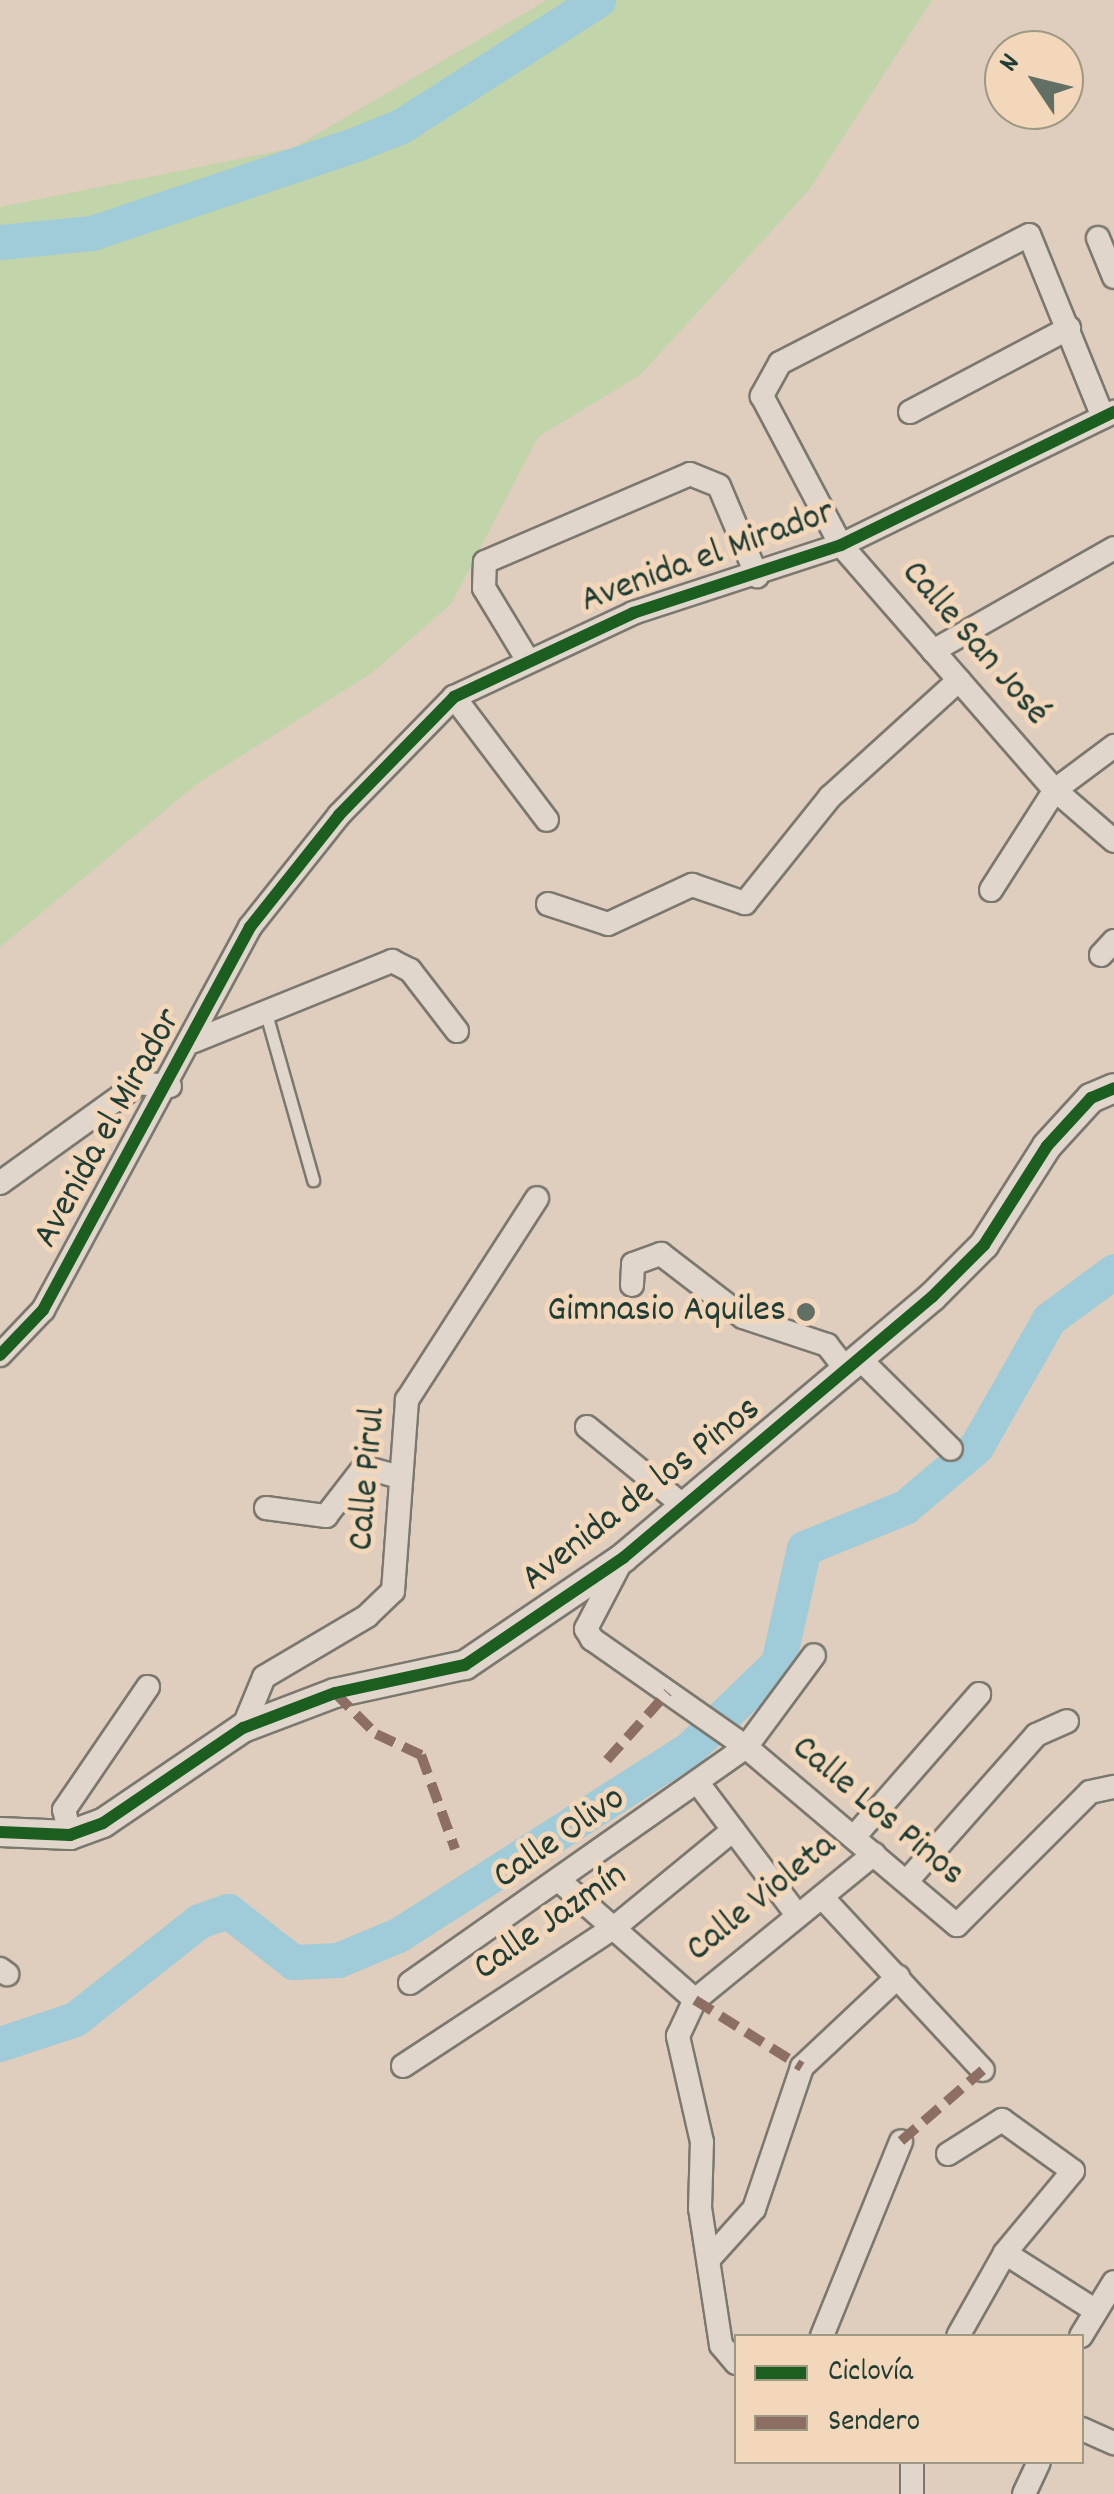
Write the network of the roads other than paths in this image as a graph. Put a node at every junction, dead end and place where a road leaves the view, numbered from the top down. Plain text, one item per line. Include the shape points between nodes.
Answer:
1 (1098, 238) dead end
2 (1114, 277) edge
3 (1070, 328) junction
4 (910, 412) dead end
5 (1108, 415) edge
6 (842, 545) junction
7 (1114, 548) edge
8 (757, 576) junction
9 (934, 651) junction
10 (527, 659) junction
11 (958, 680) junction
12 (454, 697) junction
13 (1114, 746) edge
14 (1055, 790) junction
15 (547, 820) dead end
16 (1114, 841) edge
17 (992, 890) dead end
18 (548, 904) dead end
19 (265, 1006) junction
20 (456, 1031) dead end
21 (194, 1041) junction
22 (170, 1086) junction
23 (1114, 1088) edge
24 (313, 1180) dead end
25 (0, 1183) edge
26 (537, 1198) dead end
27 (632, 1286) dead end
28 (0, 1355) edge
29 (853, 1364) junction
30 (587, 1426) dead end
31 (951, 1449) dead end
32 (400, 1477) junction
33 (684, 1506) junction
34 (266, 1508) dead end
35 (622, 1558) junction
36 (814, 1655) dead end
37 (148, 1687) dead end
38 (979, 1694) dead end
39 (1067, 1721) dead end
40 (243, 1728) junction
41 (748, 1750) junction
42 (698, 1783) junction
43 (1114, 1787) edge
44 (733, 1830) junction
45 (2, 1834) edge
46 (70, 1835) junction
47 (854, 1837) junction
48 (874, 1854) junction
49 (907, 1882) junction
50 (562, 1883) junction
51 (822, 1897) junction
52 (797, 1915) junction
53 (615, 1926) junction
54 (898, 1977) junction
55 (410, 1983) dead end
56 (695, 2000) junction
57 (403, 2066) dead end
58 (983, 2070) dead end
59 (901, 2141) dead end
60 (948, 2154) dead end
61 (1005, 2253) junction
62 (709, 2260) junction
63 (1114, 2282) edge
64 (1096, 2311) junction
65 (823, 2334) edge
66 (959, 2334) edge
67 (1082, 2334) edge
68 (734, 2360) edge
69 (1084, 2430) edge
70 (1114, 2442) edge
71 (912, 2464) edge
72 (1038, 2464) edge
73 (912, 2494) edge
74 (1024, 2494) edge

1 - 2 street
3 - 4 street
3 - 5 street
3 - 6 street, Calle San José via 1029,236 780,363 762,396
5 - 6 street, Avenida el Mirador
6 - 8 street, Avenida el Mirador
6 - 9 street, Calle San José
7 - 9 street
8 - 10 street, Avenida el Mirador via 633,613
8 - 10 street via 708,476 690,474 500,551 480,573
9 - 11 street, Calle San José
10 - 12 street, Avenida el Mirador
11 - 14 street, Calle San José
11 - 18 street via 830,797 745,903 692,886 608,924
12 - 15 street
12 - 21 street, Avenida el Mirador via 339,814 250,926
13 - 14 street
14 - 16 street, Calle San José
14 - 17 street
19 - 20 street via 392,962 410,970
19 - 21 street
19 - 24 lane
21 - 22 street, Avenida el Mirador
22 - 25 street via 139,1083
22 - 28 street, Avenida el Mirador via 43,1310
23 - 29 street, Avenida de los Pinos via 1091,1098 1047,1146 984,1245
26 - 32 street, Calle Pirul via 422,1366 407,1400
27 - 29 street via 633,1264 661,1254 742,1318 827,1345
29 - 31 street
29 - 33 street, Avenida de los Pinos
30 - 33 street
32 - 34 street via 364,1467 326,1516
32 - 40 street, Calle Pirul via 392,1591 367,1616 264,1676
33 - 35 street, Avenida de los Pinos
35 - 40 street, Avenida de los Pinos via 464,1665 335,1693
35 - 41 street, Calle Los Pinos via 586,1629
36 - 41 street, Calle Olivo
37 - 46 street via 64,1810
38 - 47 street
39 - 49 street via 1036,1735
40 - 46 street, Avenida de los Pinos via 103,1823
41 - 42 street, Calle Olivo
41 - 47 street, Calle Los Pinos
42 - 44 street
42 - 50 street, Calle Olivo
43 - 49 street, Calle Los Pinos via 1090,1792 956,1925
44 - 52 street
44 - 53 street, Calle Jazmín
45 - 46 street, Avenida de los Pinos
47 - 48 street, Calle Los Pinos
48 - 49 street, Calle Los Pinos
48 - 51 street, Calle Violeta
50 - 53 street
50 - 55 street, Calle Olivo
51 - 52 street, Calle Violeta
51 - 54 street
52 - 56 street, Calle Violeta
53 - 56 street
53 - 57 street, Calle Jazmín
54 - 58 street
54 - 62 street via 802,2067 754,2209
56 - 62 street via 678,2036 702,2142
59 - 65 street
60 - 61 street via 1002,2120 1074,2171
61 - 64 street
61 - 66 street
62 - 68 street via 721,2344
63 - 64 street
64 - 67 street
69 - 70 street
71 - 73 street
72 - 74 street

